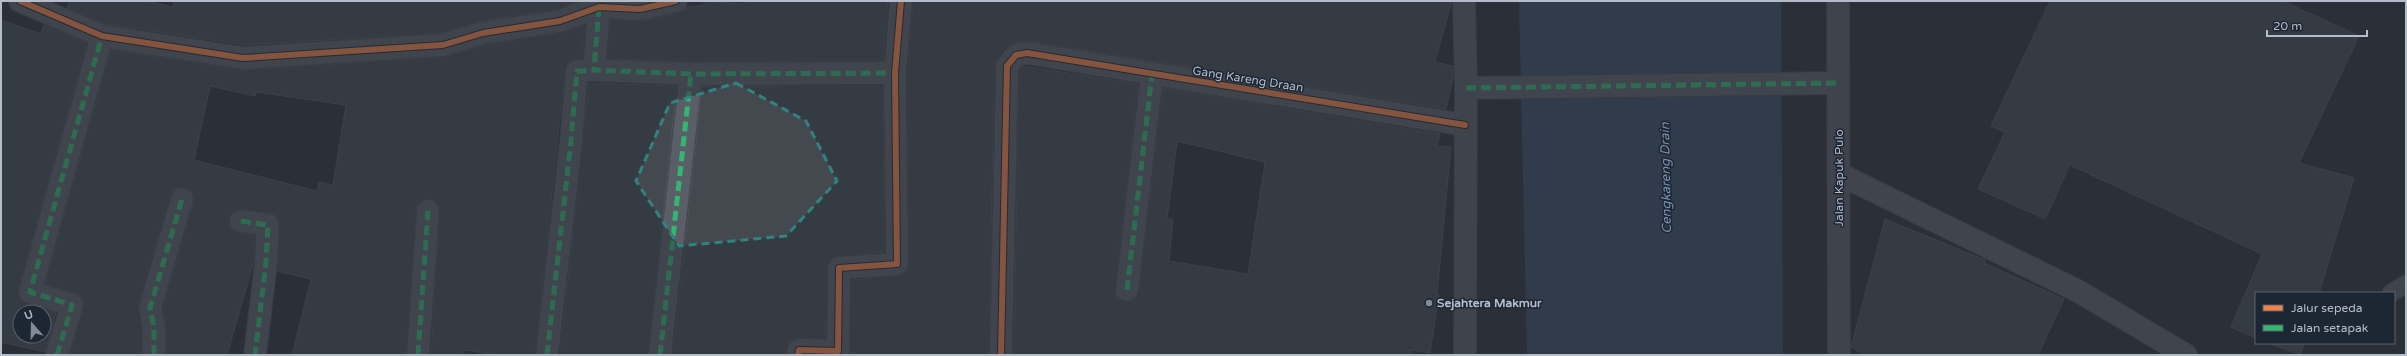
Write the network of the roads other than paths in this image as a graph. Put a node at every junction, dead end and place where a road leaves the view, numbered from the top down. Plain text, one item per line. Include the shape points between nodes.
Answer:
1 (20, 1) edge
2 (676, 1) edge
3 (900, 1) edge
4 (1464, 1) edge
5 (1838, 1) edge
6 (599, 7) junction
7 (102, 36) junction
8 (594, 70) junction
9 (895, 73) junction
10 (690, 74) junction
11 (1152, 74) junction
12 (1838, 83) junction
13 (1466, 88) junction
14 (1465, 125) junction
15 (1839, 174) junction
16 (182, 199) dead end
17 (428, 211) dead end
18 (241, 221) dead end
19 (2406, 284) edge
20 (1127, 290) dead end
21 (2393, 292) edge
22 (57, 355) edge
23 (154, 355) edge
24 (255, 355) edge
25 (418, 355) edge
26 (546, 355) edge
27 (660, 355) edge
28 (798, 355) edge
29 (1001, 355) edge
30 (1465, 355) edge
31 (1839, 355) edge
32 (2186, 355) edge

1 - 7 street
2 - 6 street via 640,9
3 - 9 street
4 - 13 main road
5 - 12 main road, Jalan Kapuk Pulo
6 - 7 street via 560,21 483,33 443,45 242,58
6 - 8 street
7 - 22 street via 30,292 72,305
8 - 10 street
8 - 26 street via 577,72
9 - 10 street
9 - 28 street via 897,264 839,268 838,351 799,350
10 - 27 street
11 - 14 street, Gang Kareng Draan
11 - 20 street
11 - 29 street, Gang Kareng Draan via 1027,53 1016,55 1007,66
12 - 13 street
12 - 15 main road, Jalan Kapuk Pulo
13 - 14 main road
14 - 30 main road
15 - 31 main road, Jalan Kapuk Pulo
15 - 32 street via 2078,291
16 - 23 street via 150,308 154,327
17 - 25 street
18 - 24 street via 268,225
19 - 21 lane

